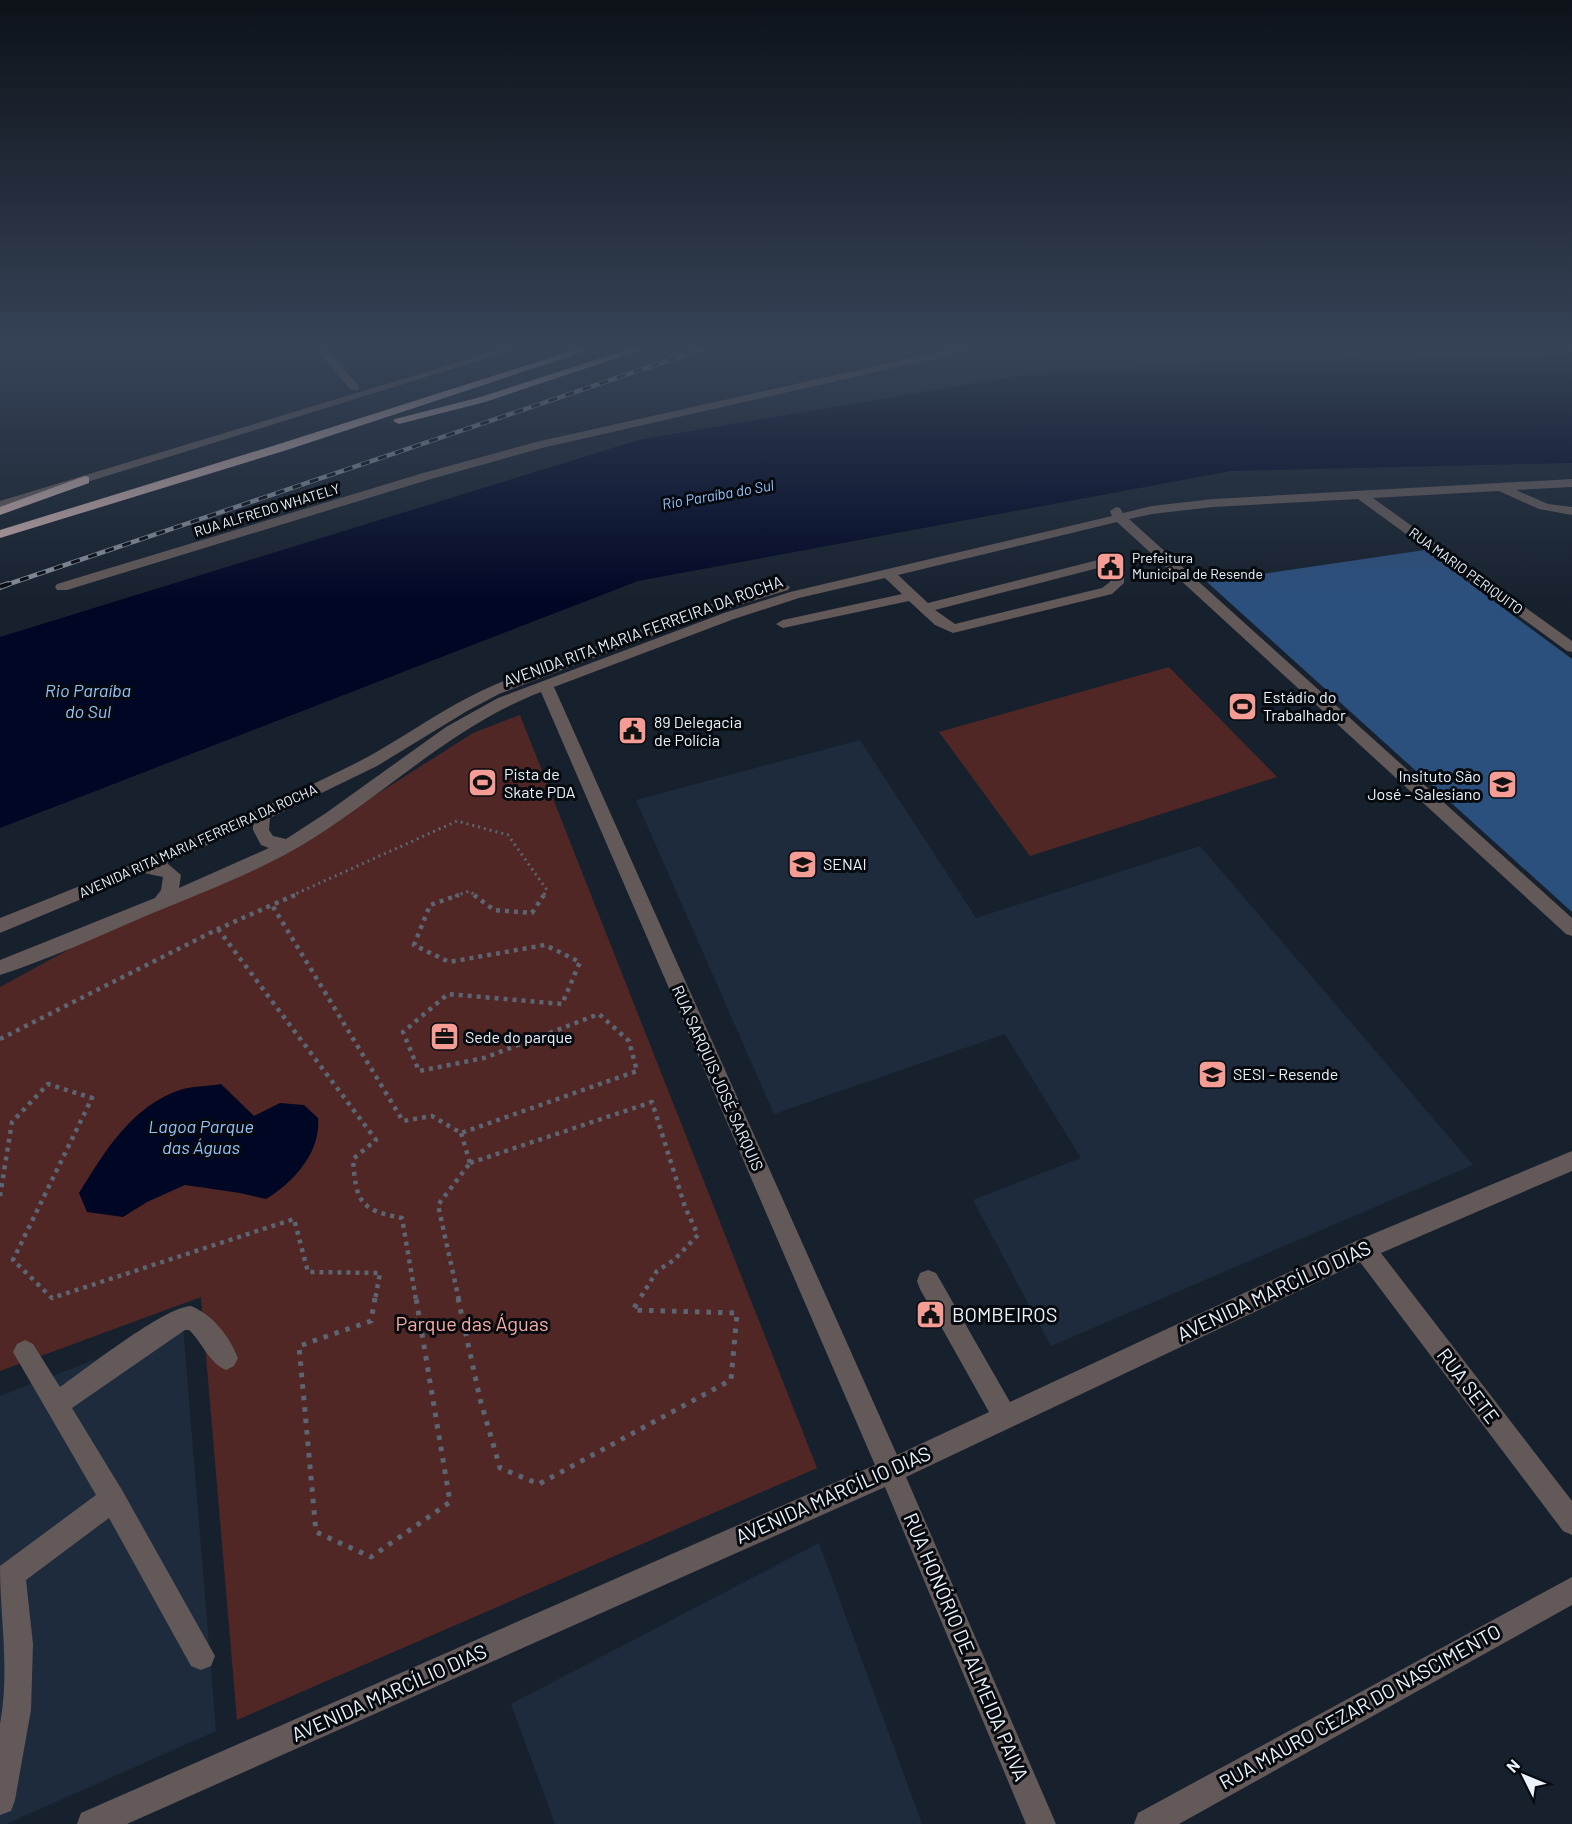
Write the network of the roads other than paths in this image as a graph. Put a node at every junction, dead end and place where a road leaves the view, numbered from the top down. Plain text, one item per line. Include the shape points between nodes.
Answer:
1 (232, 432) edge
2 (290, 432) edge
3 (329, 432) edge
4 (346, 432) edge
5 (596, 432) edge
6 (283, 447) junction
7 (1572, 473) edge
8 (85, 480) junction
9 (1572, 483) edge
10 (1500, 486) junction
11 (1360, 494) junction
12 (0, 506) edge
13 (0, 511) edge
14 (1572, 512) edge
15 (1118, 514) junction
16 (0, 523) edge
17 (0, 534) edge
18 (888, 573) junction
19 (62, 587) dead end
20 (911, 596) junction
21 (925, 608) junction
22 (783, 624) dead end
23 (1572, 648) edge
24 (546, 685) junction
25 (262, 813) junction
26 (287, 845) junction
27 (143, 867) junction
28 (161, 903) junction
29 (0, 926) edge
30 (1572, 929) edge
31 (0, 969) edge
32 (1572, 1161) edge
33 (1364, 1249) junction
34 (928, 1281) dead end
35 (25, 1352) dead end
36 (226, 1358) dead end
37 (57, 1404) junction
38 (1005, 1417) junction
39 (891, 1471) junction
40 (112, 1499) junction
41 (1572, 1522) edge
42 (6, 1579) edge
43 (1572, 1590) edge
44 (201, 1656) dead end
45 (0, 1800) edge
46 (92, 1824) edge
47 (1041, 1824) edge
48 (1149, 1824) edge

1 - 8 street
2 - 16 highway
3 - 6 highway
4 - 6 highway
5 - 19 street, RUA ALFREDO WHATELY via 427,476
6 - 17 highway
7 - 15 street, AVENIDA RITA MARIA FERREIRA DA ROCHA via 1197,495
8 - 12 street
8 - 13 highway
9 - 10 street, AVENIDA RITA MARIA FERREIRA DA ROCHA
10 - 11 street, AVENIDA RITA MARIA FERREIRA DA ROCHA
10 - 14 street via 1529,503
11 - 15 street, AVENIDA RITA MARIA FERREIRA DA ROCHA via 1214,503
11 - 23 street, RUA MARIO PERIQUITO
15 - 18 street, AVENIDA RITA MARIA FERREIRA DA ROCHA
15 - 25 street, AVENIDA RITA MARIA FERREIRA DA ROCHA via 753,594 712,608 486,695 359,768
15 - 30 street
18 - 20 street
18 - 24 street, AVENIDA RITA MARIA FERREIRA DA ROCHA via 795,595 729,616
20 - 21 street
20 - 22 street
21 - 21 street via 1098,564 1117,574 1117,583 1107,591 953,629
24 - 26 street, AVENIDA RITA MARIA FERREIRA DA ROCHA via 471,717
24 - 39 street, RUA SARQUIS JOSÉ SARQUIS
25 - 26 street via 261,830 267,841
25 - 27 street, AVENIDA RITA MARIA FERREIRA DA ROCHA
26 - 28 street, AVENIDA RITA MARIA FERREIRA DA ROCHA
27 - 28 street via 165,869 172,874 170,891
27 - 29 street, AVENIDA RITA MARIA FERREIRA DA ROCHA
28 - 31 street, AVENIDA RITA MARIA FERREIRA DA ROCHA
32 - 33 street, AVENIDA MARCÍLIO DIAS
33 - 38 street, AVENIDA MARCÍLIO DIAS
33 - 41 street, RUA SETE
34 - 38 street
35 - 37 street
36 - 37 street via 199,1321 182,1319
37 - 40 street
38 - 39 street, AVENIDA MARCÍLIO DIAS
39 - 46 street, AVENIDA MARCÍLIO DIAS
39 - 47 street, RUA HONÓRIO DE ALMEIDA PAIVA
40 - 42 street
40 - 44 street
42 - 45 street via 19,1644 17,1710
43 - 48 street, RUA MAURO CEZAR DO NASCIMENTO

